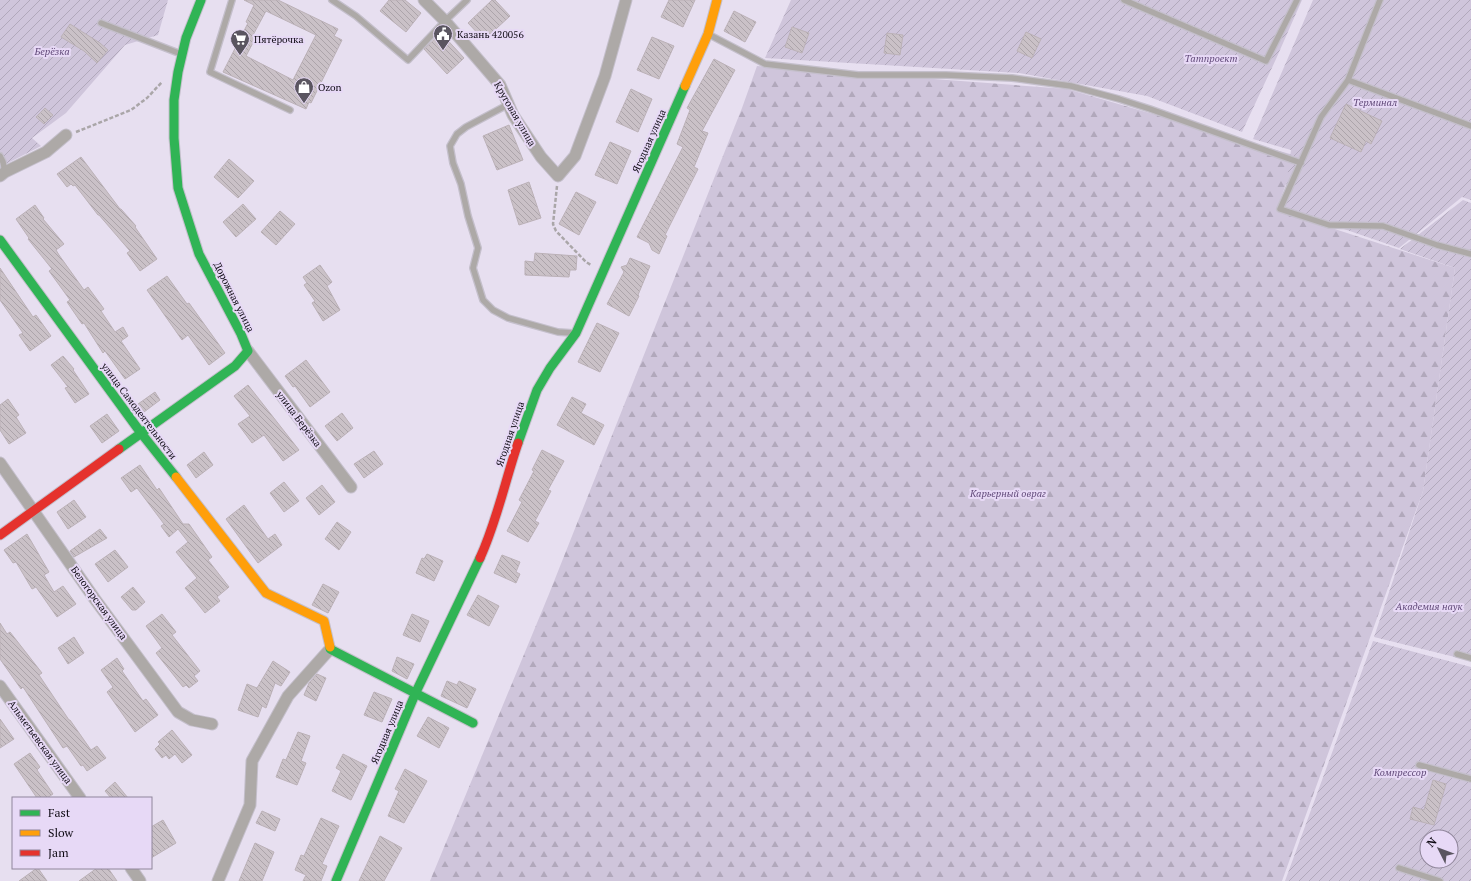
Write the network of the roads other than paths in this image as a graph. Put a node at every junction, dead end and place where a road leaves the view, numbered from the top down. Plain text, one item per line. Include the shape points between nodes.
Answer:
1 (201, 0) edge
2 (232, 0) edge
3 (332, 0) edge
4 (424, 0) edge
5 (467, 0) edge
6 (626, 0) edge
7 (717, 0) edge
8 (1124, 0) edge
9 (1297, 0) edge
10 (1380, 0) edge
11 (445, 20) junction
12 (101, 23) dead end
13 (708, 34) junction
14 (182, 54) junction
15 (1348, 80) junction
16 (509, 104) junction
17 (290, 110) dead end
18 (1471, 126) edge
19 (66, 136) road end
20 (0, 156) edge
21 (1301, 163) junction
22 (2, 174) edge
23 (0, 240) edge
24 (1471, 254) edge
25 (576, 333) junction
26 (248, 351) junction
27 (141, 433) junction
28 (0, 463) edge
29 (351, 487) dead end
30 (34, 511) junction
31 (0, 535) edge
32 (330, 650) junction
33 (1457, 654) dead end
34 (1471, 658) edge
35 (0, 686) edge
36 (416, 692) junction
37 (473, 723) dead end
38 (212, 724) dead end
39 (1419, 765) dead end
40 (1471, 779) edge
41 (79, 797) edge
42 (1399, 868) dead end
43 (131, 869) edge
44 (140, 881) edge
45 (218, 881) edge
46 (336, 881) edge
47 (1440, 881) edge

1 - 14 street, Дорожная улица
2 - 17 lane via 210,72
3 - 11 lane via 356,16 408,60
4 - 11 street, Круговая улица
5 - 11 lane
6 - 16 street, Круговая улица via 605,76 575,156 558,176 541,157
7 - 13 street, Ягодная улица
8 - 9 lane via 1266,61
10 - 15 lane
11 - 16 street, Круговая улица via 500,85
12 - 14 lane
13 - 21 lane via 765,64 858,75 1012,78 1071,86 1150,109
13 - 25 street, Ягодная улица
14 - 26 street, Дорожная улица via 174,100 178,188 199,254
15 - 18 lane
15 - 21 lane via 1321,117
16 - 25 lane via 457,134 450,146 478,248 473,268 483,300 493,310 508,318 558,332
19 - 22 street via 46,152
20 - 22 lane via 3,162
21 - 24 lane via 1280,209 1328,225 1383,226
23 - 27 street, улица Самодеятельности
25 - 36 street, Ягодная улица via 537,390 507,475 488,540
26 - 27 street via 235,366
26 - 29 street, улица Берёзка
27 - 30 street
27 - 32 street, улица Самодеятельности via 266,593 324,621
28 - 30 street, Белогорская улица
30 - 31 street
30 - 38 street, Белогорская улица via 178,712 192,720
32 - 36 street
32 - 45 street via 288,696 252,761 250,805
33 - 34 lane
35 - 41 street, Альметьевская улица
36 - 37 street
36 - 46 street, Ягодная улица
39 - 40 lane
42 - 47 lane
43 - 44 street

